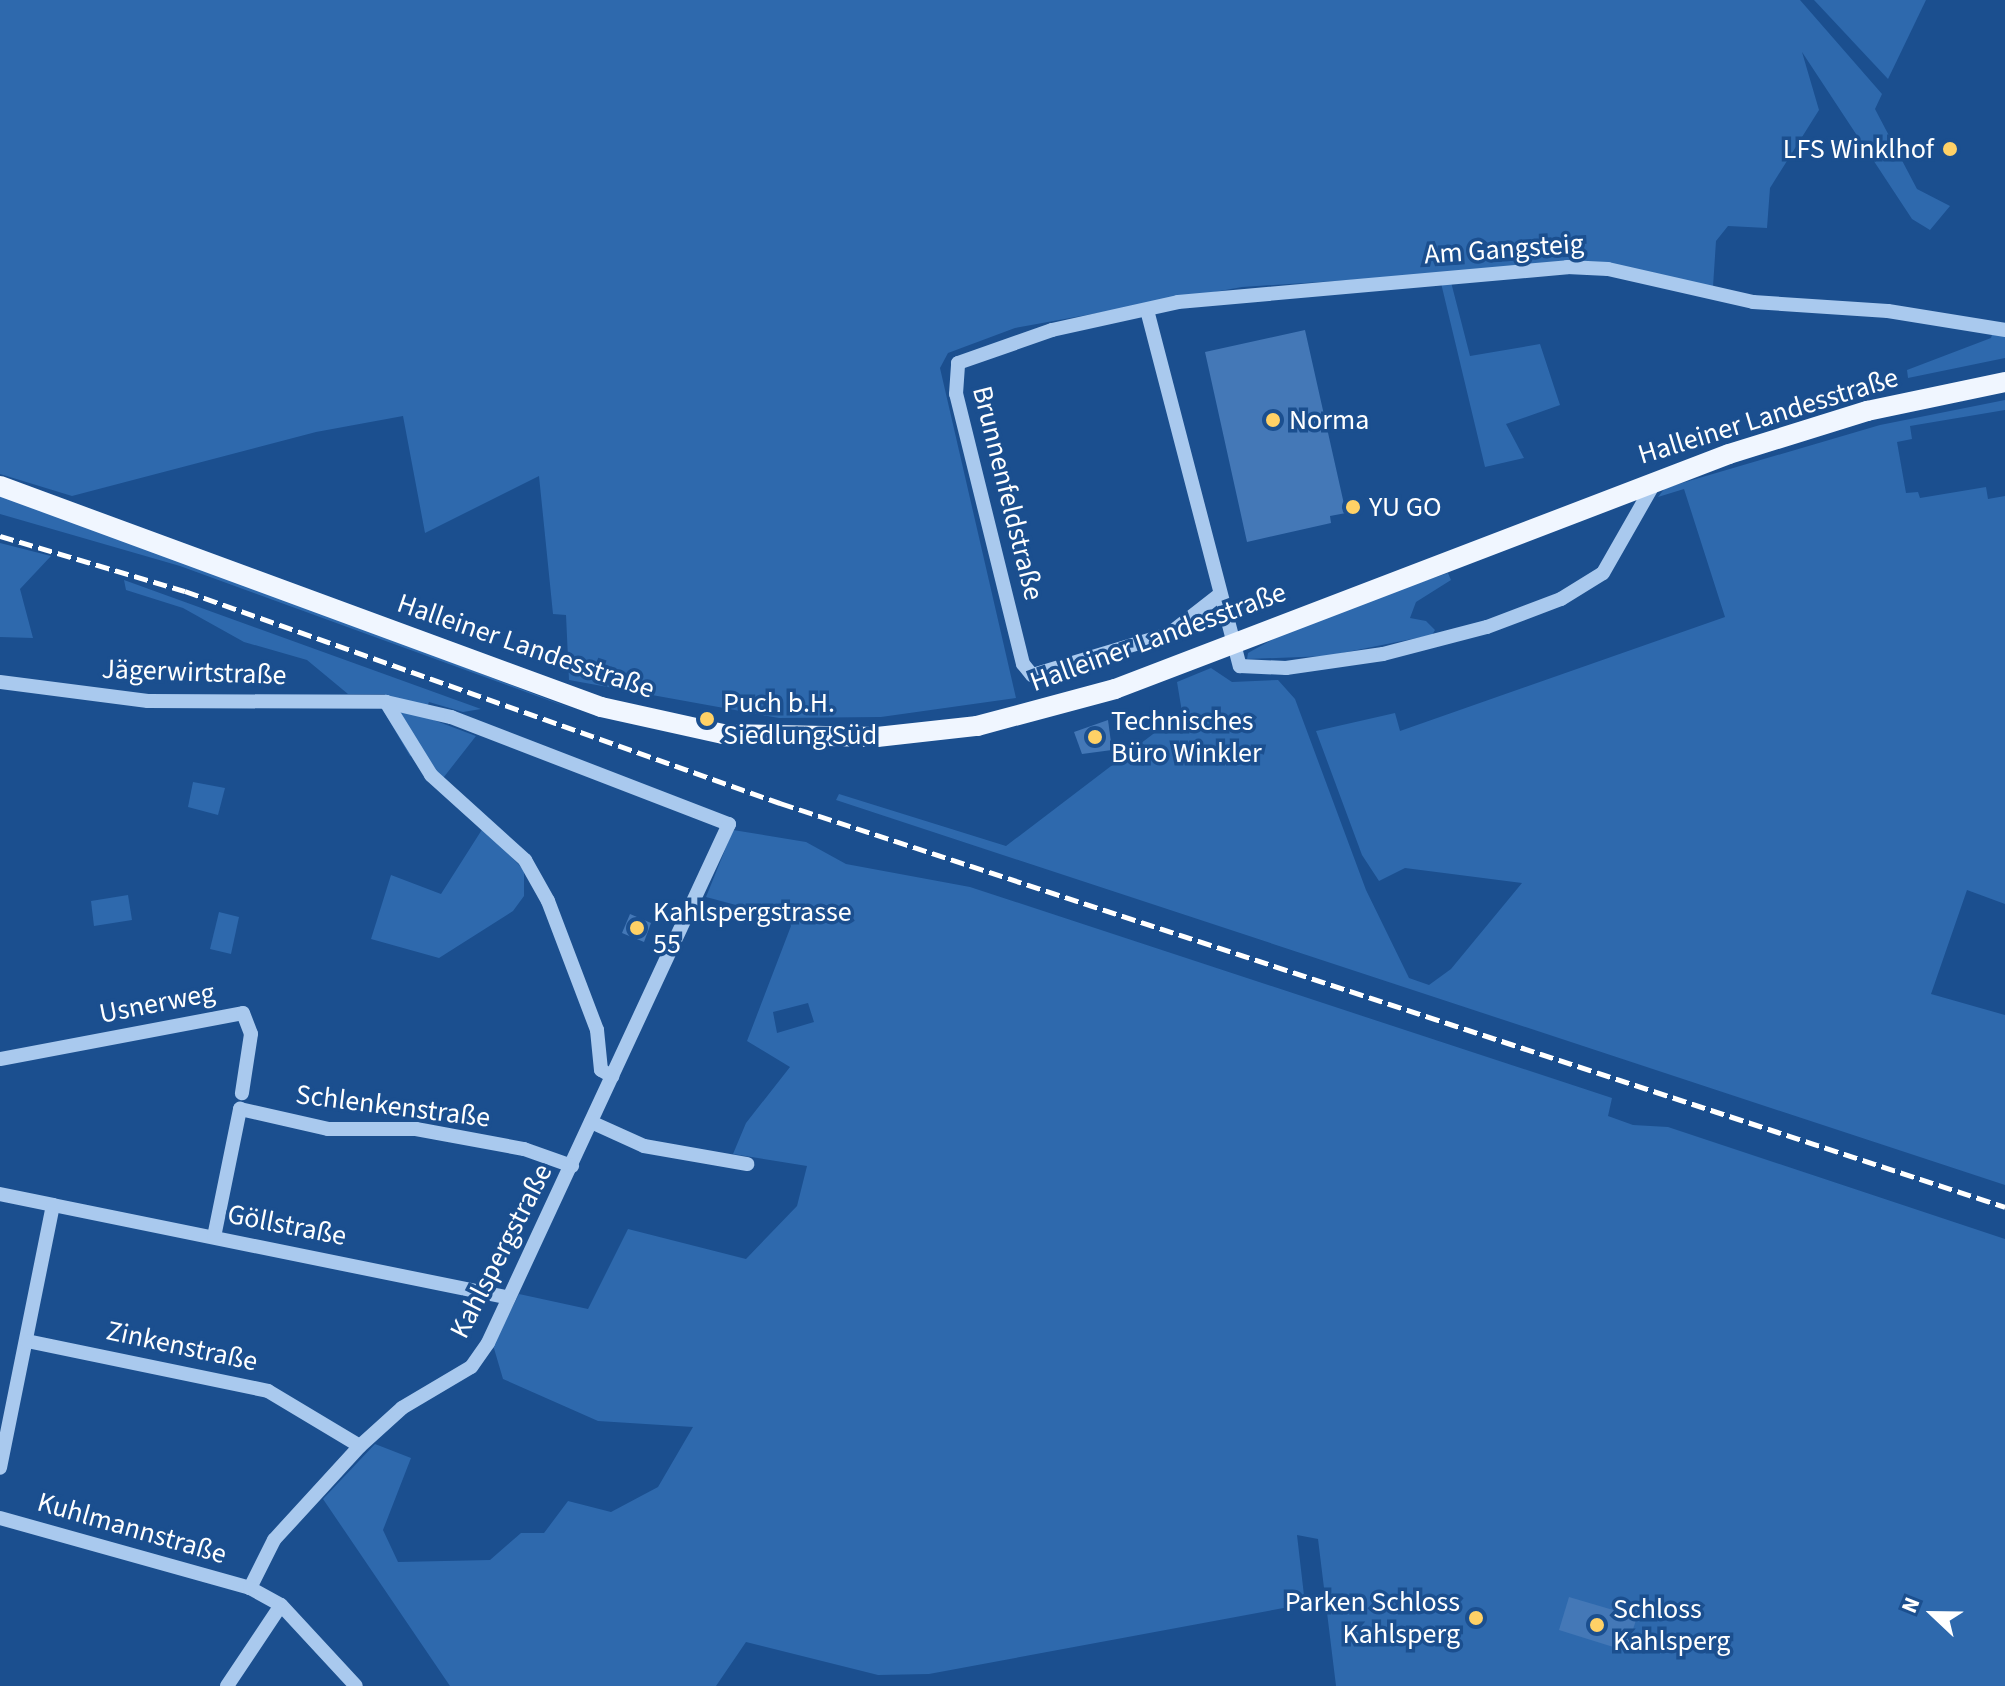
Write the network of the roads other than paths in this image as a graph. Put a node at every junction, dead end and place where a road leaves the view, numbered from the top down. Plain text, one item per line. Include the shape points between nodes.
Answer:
1 (1147, 310) junction
2 (2005, 330) edge
3 (2005, 382) edge
4 (1657, 479) junction
5 (0, 486) edge
6 (1219, 595) junction
7 (1233, 643) junction
8 (0, 682) edge
9 (386, 702) junction
10 (729, 824) joint
11 (0, 1059) edge
12 (612, 1076) junction
13 (242, 1093) dead end
14 (591, 1122) junction
15 (747, 1164) dead end
16 (572, 1166) junction
17 (0, 1194) edge
18 (53, 1205) junction
19 (214, 1237) junction
20 (509, 1298) junction
21 (27, 1341) junction
22 (7, 1400) edge
23 (360, 1446) junction
24 (0, 1468) edge
25 (0, 1518) edge
26 (250, 1588) junction
27 (281, 1605) junction
28 (227, 1686) edge
29 (356, 1686) edge

1 - 2 street, Am Gangsteig via 1248,293 1567,267 1608,269 1753,302 1888,311
1 - 6 street
1 - 6 street, Brunnenfeldstraße via 1052,330 963,357 954,369 1023,664 1037,677 1135,648 1178,629
3 - 4 main road, Halleiner Landesstraße via 1803,429
4 - 7 main road, Halleiner Landesstraße
4 - 7 street via 1603,573 1520,616 1383,654 1286,668 1240,666
5 - 7 main road, Halleiner Landesstraße via 567,696 723,734 877,737 977,726 1115,689
6 - 7 street
8 - 9 street, Jägerwirtstraße via 148,701
9 - 10 street, Jägerwirtstraße via 451,717
9 - 12 street via 431,775 525,860 548,901 597,1030 601,1070
10 - 12 street, Kahlspergstraße via 669,964
11 - 13 street, Usnerweg via 243,1013 251,1034
12 - 14 street, Kahlspergstraße
14 - 15 street via 644,1146
14 - 16 street, Kahlspergstraße
16 - 19 street, Schlenkenstraße via 524,1149 416,1129 328,1129 240,1109
16 - 20 street, Kahlspergstraße
17 - 18 street
18 - 19 street, Göllstraße
18 - 21 street
19 - 20 street, Göllstraße
20 - 23 street, Kahlspergstraße via 471,1367 402,1408
21 - 22 street
21 - 23 street, Zinkenstraße via 268,1391
22 - 24 street
23 - 26 street, Kahlspergstraße via 274,1540
25 - 26 street, Kuhlmannstraße
26 - 27 street
27 - 28 street
27 - 29 street

